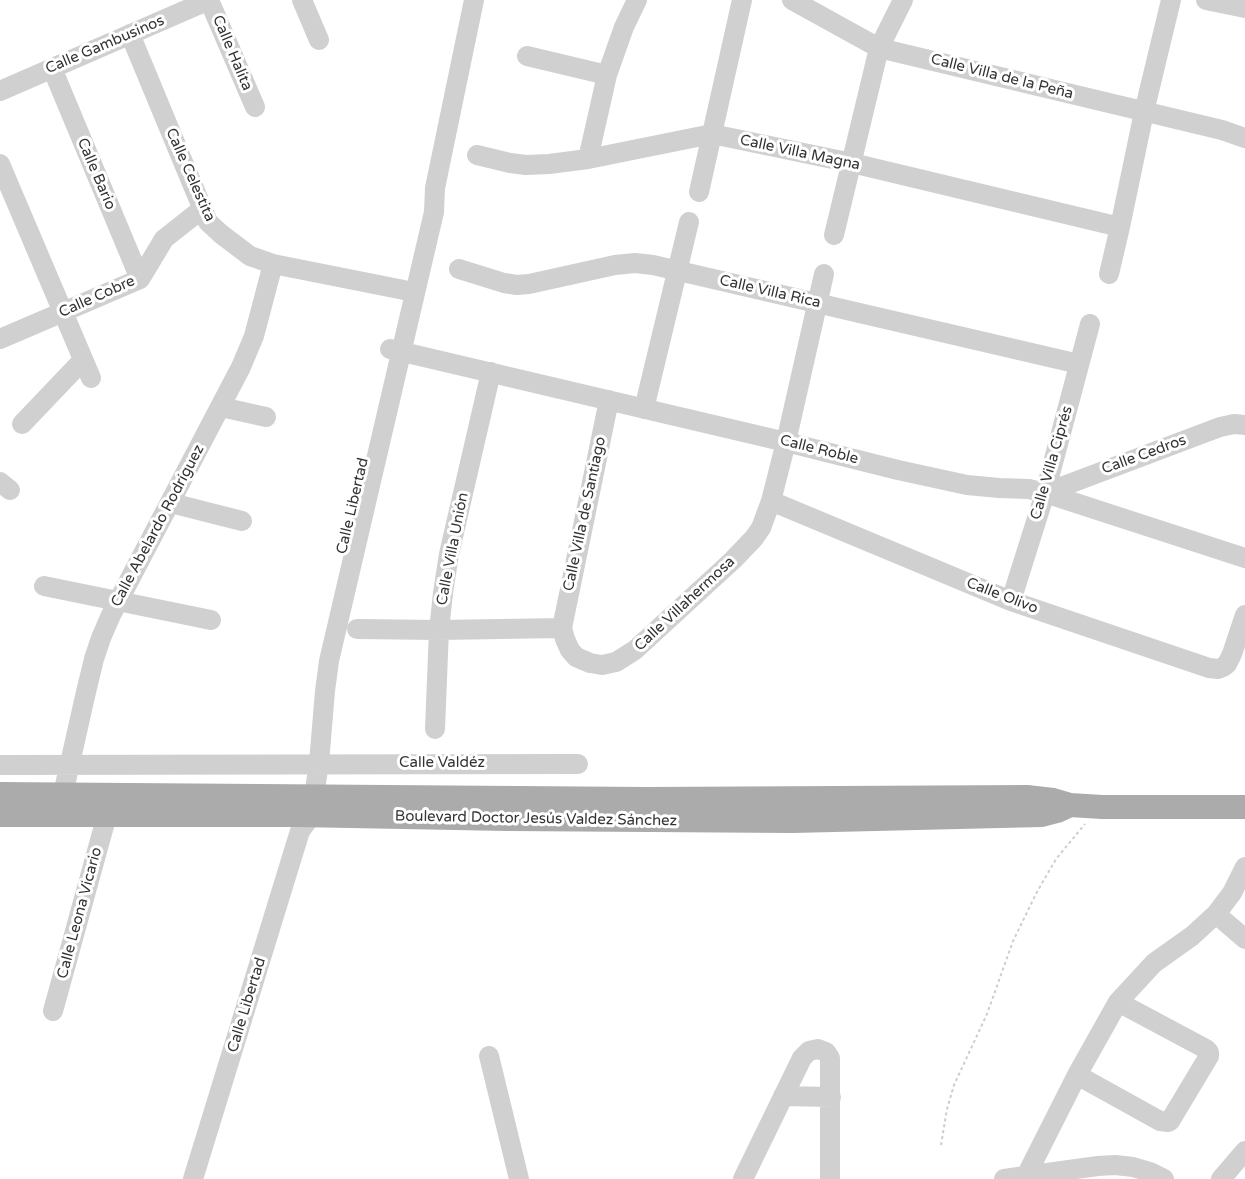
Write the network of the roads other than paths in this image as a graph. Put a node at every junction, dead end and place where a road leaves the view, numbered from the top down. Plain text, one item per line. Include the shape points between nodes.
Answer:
1 (302, 0) edge
2 (474, 0) edge
3 (637, 0) edge
4 (742, 0) edge
5 (792, 0) edge
6 (903, 0) edge
7 (1171, 0) edge
8 (1206, 0) edge
9 (198, 2) edge
10 (1245, 8) edge
11 (130, 34) junction
12 (319, 40) dead end
13 (879, 48) junction
14 (527, 56) dead end
15 (52, 68) junction
16 (607, 75) junction
17 (0, 91) edge
18 (255, 107) dead end
19 (1144, 112) junction
20 (1245, 126) edge
21 (1222, 130) junction
22 (712, 134) junction
23 (1245, 138) edge
24 (477, 155) dead end
25 (588, 159) junction
26 (852, 163) junction
27 (0, 164) edge
28 (435, 188) junction
29 (699, 192) dead end
30 (205, 215) junction
31 (689, 222) dead end
32 (1120, 227) junction
33 (834, 235) dead end
34 (273, 264) junction
35 (459, 269) dead end
36 (678, 270) junction
37 (824, 274) dead end
38 (1108, 274) dead end
39 (140, 279) junction
40 (404, 290) junction
41 (817, 303) junction
42 (63, 313) junction
43 (1090, 324) dead end
44 (0, 339) edge
45 (396, 350) junction
46 (1079, 364) junction
47 (491, 372) junction
48 (609, 400) junction
49 (221, 407) junction
50 (644, 408) junction
51 (266, 417) dead end
52 (22, 424) dead end
53 (1245, 425) edge
54 (786, 442) junction
55 (1045, 493) junction
56 (771, 501) junction
57 (171, 503) junction
58 (242, 521) dead end
59 (1245, 558) edge
60 (44, 586) dead end
61 (119, 601) junction
62 (1011, 601) junction
63 (1245, 615) edge
64 (211, 620) dead end
65 (562, 628) junction
66 (357, 629) dead end
67 (439, 630) junction
68 (435, 729) dead end
69 (312, 763) junction
70 (69, 764) junction
71 (578, 764) dead end
72 (0, 765) edge
73 (0, 794) edge
74 (63, 794) junction
75 (1245, 807) edge
76 (305, 811) junction
77 (0, 814) edge
78 (107, 815) junction
79 (1245, 867) edge
80 (1216, 914) junction
81 (1245, 939) edge
82 (1118, 1002) junction
83 (52, 1011) dead end
84 (489, 1056) dead end
85 (1077, 1075) junction
86 (783, 1096) junction
87 (831, 1097) junction
88 (1245, 1151) edge
89 (1026, 1176) junction
90 (193, 1179) edge
91 (519, 1179) edge
92 (742, 1179) edge
93 (830, 1179) edge
94 (1004, 1179) edge
95 (1164, 1179) edge
96 (1221, 1179) edge

1 - 12 street
2 - 28 street, Calle Libertad
3 - 16 street
4 - 22 street
5 - 13 street, Calle Villa de la Peña
6 - 13 street
7 - 19 street
8 - 10 street
9 - 11 street, Calle Gambusinos
9 - 18 street, Calle Halita
11 - 15 street, Calle Gambusinos
11 - 30 street, Calle Celestita
13 - 19 street, Calle Villa de la Peña
13 - 26 street
14 - 16 street
15 - 17 street, Calle Gambusinos
15 - 39 street, Calle Bario
16 - 25 street
19 - 21 street, Calle Villa de la Peña
19 - 32 street
20 - 21 street, Calle Villa de la Peña
21 - 23 street, Calle Villa de la Peña
22 - 25 street, Calle Villa Magna
22 - 26 street, Calle Villa Magna
22 - 29 street
24 - 25 street, Calle Villa Magna via 526,165
26 - 32 street, Calle Villa Magna
26 - 33 street
27 - 42 street
28 - 40 street, Calle Libertad via 426,200
28 - 45 street, Calle Libertad via 434,212
30 - 34 street, Calle Celestita via 221,234 250,256
30 - 39 street, Calle Cobre via 164,239
31 - 36 street
32 - 38 street
34 - 40 street, Calle Celestita
34 - 49 street, Calle Abelardo Rodríguez via 249,351
35 - 36 street, Calle Villa Rica via 517,285 635,263
36 - 41 street, Calle Villa Rica
36 - 50 street
37 - 41 street, Calle Villahermosa
39 - 42 street, Calle Cobre
40 - 45 street, Calle Libertad
41 - 46 street, Calle Villa Rica
41 - 54 street, Calle Villahermosa
42 - 44 street, Calle Cobre
42 - 52 street via 87,369
43 - 46 street, Calle Villa Ciprés
45 - 47 street, Calle Roble
45 - 69 street, Calle Libertad via 320,690
46 - 55 street, Calle Villa Ciprés
47 - 48 street, Calle Roble
47 - 67 street, Calle Villa Unión via 449,554
48 - 50 street, Calle Roble
48 - 65 street, Calle Villa de Santiago
49 - 51 street
49 - 57 street, Calle Abelardo Rodríguez
50 - 54 street, Calle Roble
53 - 55 street, Calle Cedros via 1220,427
54 - 55 street, Calle Roble via 967,485
54 - 56 street, Calle Villahermosa
55 - 59 street, Calle Roble
55 - 62 street, Calle Villa Ciprés
56 - 62 street, Calle Olivo
56 - 65 street, Calle Villahermosa via 754,538 628,656 602,665 583,660 570,650
57 - 58 street
57 - 61 street, Calle Abelardo Rodríguez
60 - 61 street
61 - 64 street
61 - 70 street, Calle Abelardo Rodríguez via 94,659
62 - 63 street, Calle Olivo via 1218,669 1227,664
65 - 67 street
66 - 67 street
67 - 68 street, Calle Villa Unión
69 - 70 street, Calle Valdéz
69 - 71 street, Calle Valdéz
69 - 76 street, Calle Libertad
70 - 72 street, Calle Valdéz
70 - 74 street, Calle Abelardo Rodríguez
73 - 74 main road, Boulevard Doctor Jesús Valdez Sánchez
74 - 76 main road, Boulevard Doctor Jesús Valdez Sánchez
75 - 76 main road, Boulevard Doctor Jesús Valdez Sánchez via 1102,807 1028,797 676,809
76 - 78 main road, Boulevard Doctor Jesús Valdez Sánchez
76 - 90 street, Calle Libertad
77 - 78 main road, Boulevard Doctor Jesús Valdez Sánchez
78 - 83 street, Calle Leona Vicario
79 - 80 street
80 - 81 street
80 - 82 street via 1154,963
82 - 85 street
82 - 85 street via 1206,1049 1209,1056 1168,1122
84 - 91 street
85 - 89 street
86 - 87 street
86 - 87 street via 805,1053 818,1049 830,1058
86 - 92 street
87 - 93 street
88 - 96 street
89 - 94 street
89 - 95 street via 1115,1165 1133,1167

